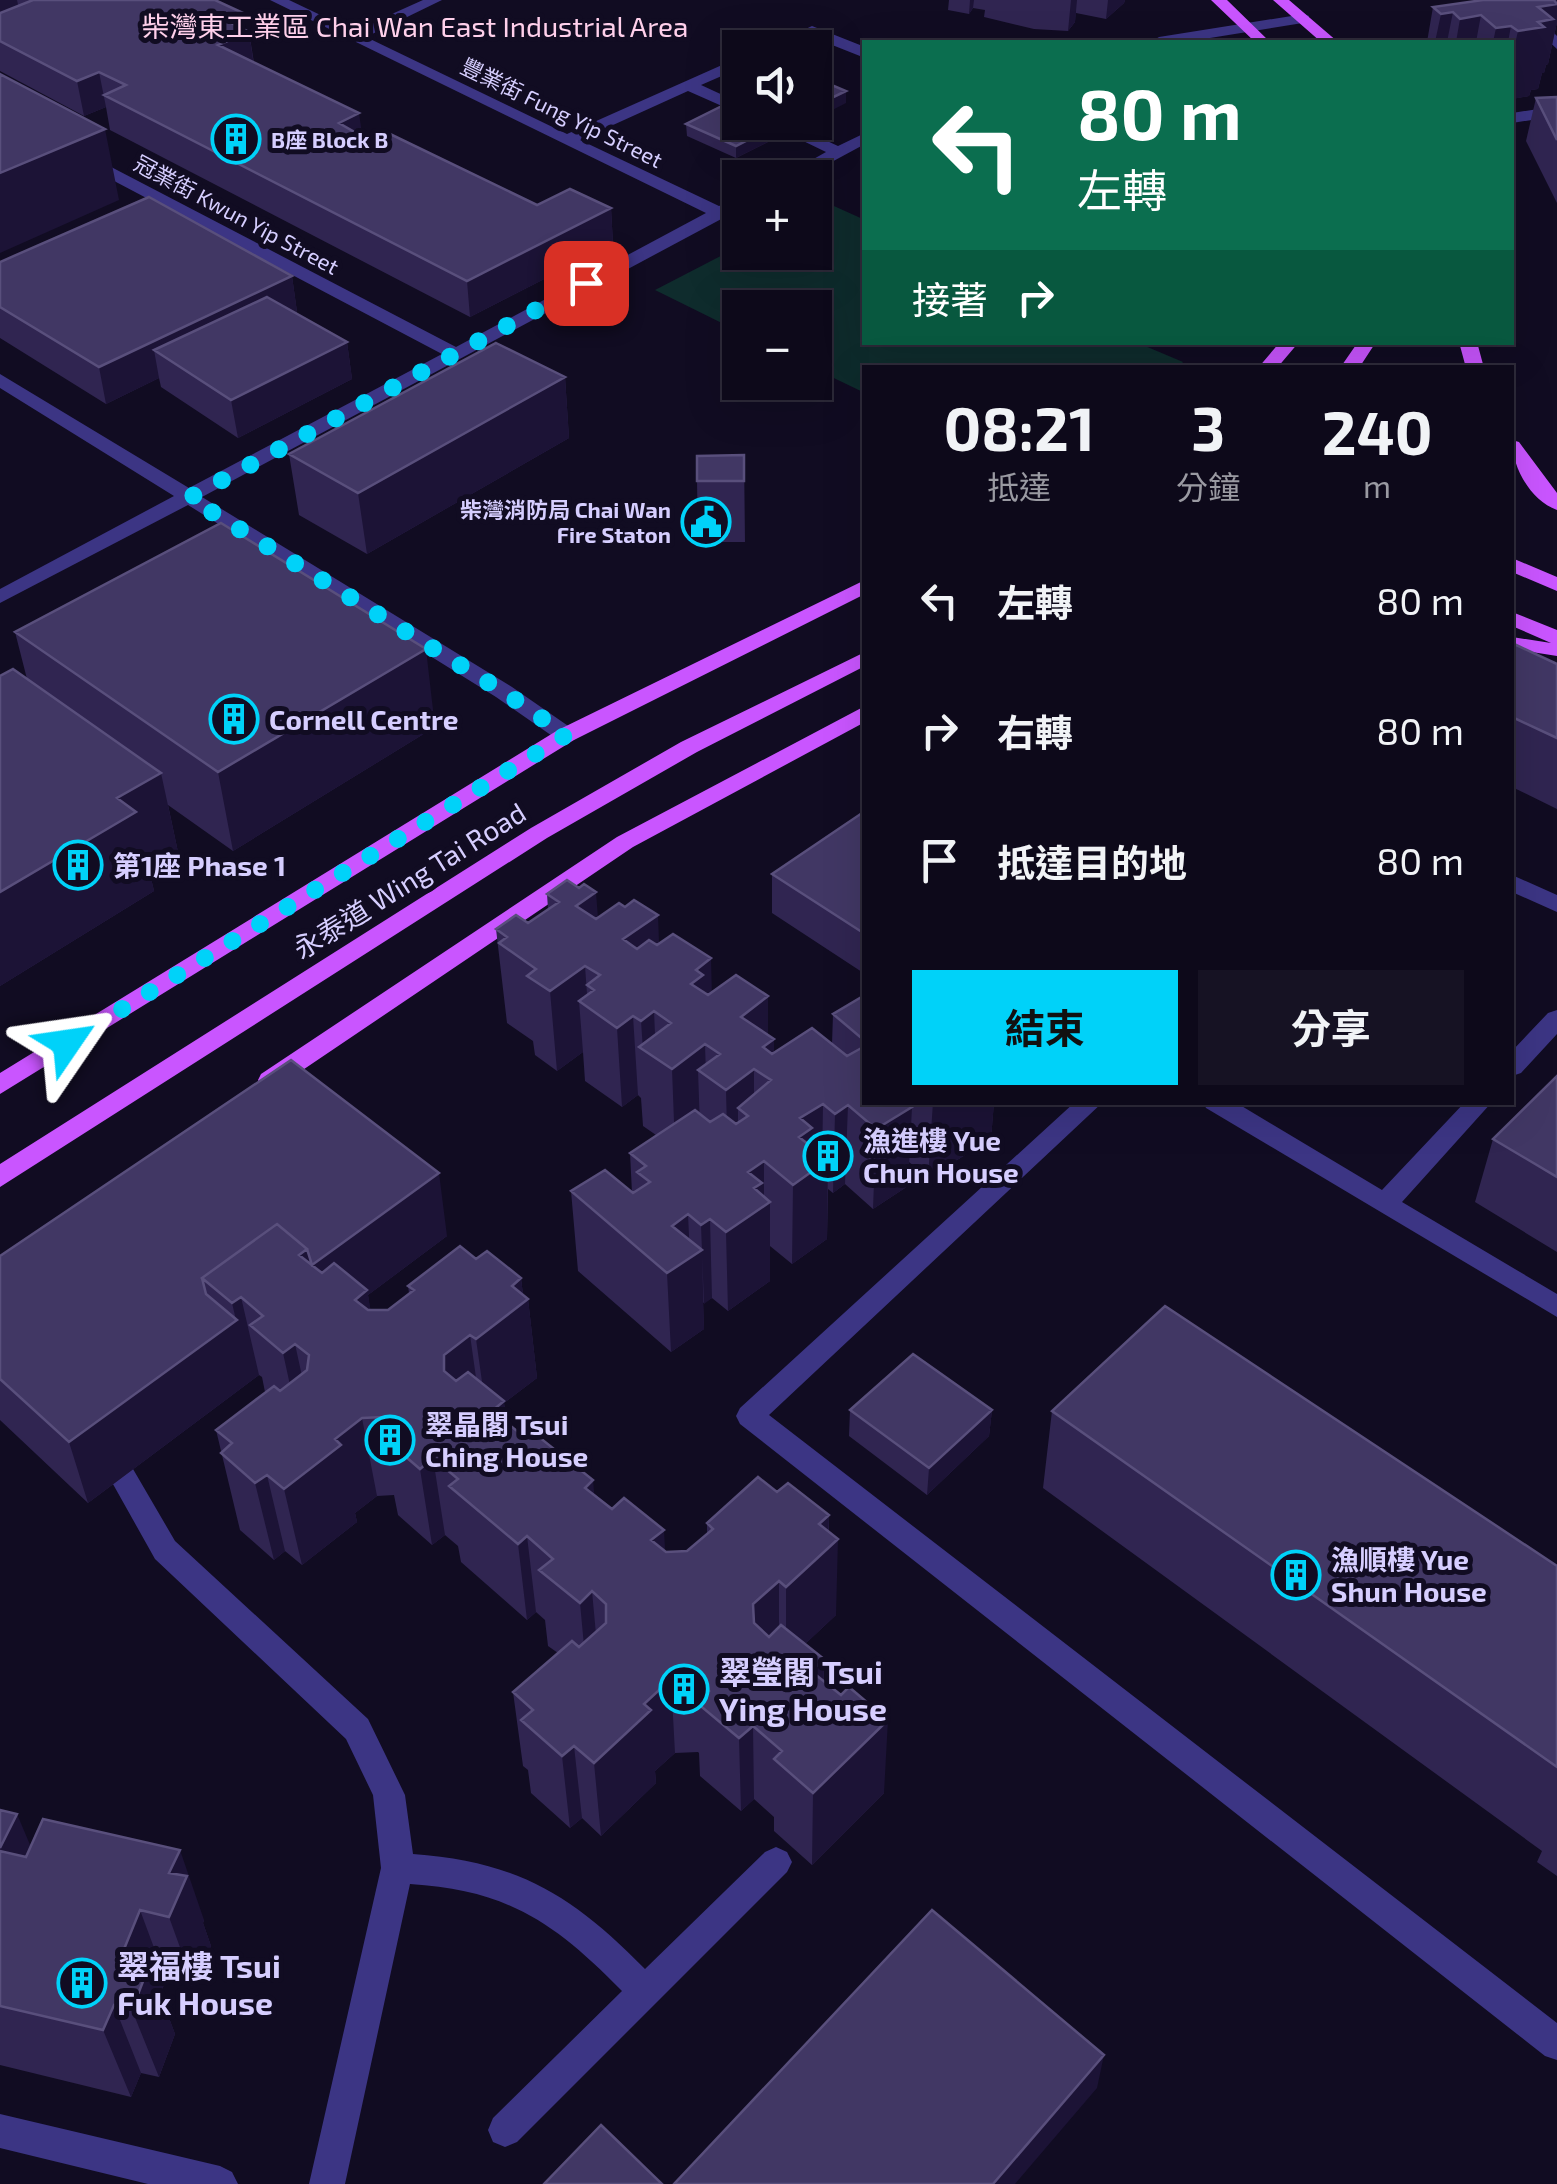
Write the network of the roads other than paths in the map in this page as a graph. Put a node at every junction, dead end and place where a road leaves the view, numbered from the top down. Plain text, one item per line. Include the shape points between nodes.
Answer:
1 (277, 0) edge
2 (435, 0) edge
3 (1218, 0) edge
4 (1280, 0) edge
5 (1511, 0) edge
6 (1304, 20) junction
7 (1250, 28) junction
8 (353, 37) junction
9 (832, 40) edge
10 (1172, 40) edge
11 (1261, 40) edge
12 (1328, 40) edge
13 (1557, 44) edge
14 (862, 53) edge
15 (722, 70) edge
16 (686, 86) junction
17 (722, 101) edge
18 (1557, 110) edge
19 (1514, 118) edge
20 (569, 140) junction
21 (812, 140) edge
22 (862, 140) edge
23 (70, 152) edge
24 (839, 152) junction
25 (823, 160) edge
26 (722, 211) edge
27 (719, 213) junction
28 (1287, 345) edge
29 (454, 353) junction
30 (1271, 365) edge
31 (0, 380) edge
32 (1514, 449) edge
33 (189, 498) junction
34 (1557, 504) edge
35 (1514, 565) edge
36 (1557, 585) edge
37 (862, 587) edge
38 (0, 597) edge
39 (1514, 619) edge
40 (1557, 638) edge
41 (1514, 643) edge
42 (1557, 650) edge
43 (862, 660) edge
44 (862, 715) edge
45 (566, 735) junction
46 (1514, 884) edge
47 (1557, 904) edge
48 (1557, 1019) edge
49 (1514, 1065) edge
50 (0, 1085) edge
51 (248, 1094) edge
52 (1088, 1105) edge
53 (1220, 1105) edge
54 (1477, 1105) edge
55 (0, 1178) edge
56 (1385, 1204) junction
57 (1557, 1307) edge
58 (123, 1478) dead end
59 (776, 1862) dead end
60 (397, 1868) junction
61 (646, 1990) junction
62 (1557, 2044) edge
63 (505, 2130) dead end
64 (0, 2131) edge
65 (220, 2184) edge
66 (326, 2184) edge

1 - 8 street, 豐業街 Fung Yip Street
2 - 8 street
3 - 7 main road
4 - 6 main road
5 - 13 street
6 - 7 street
6 - 12 main road
7 - 10 street
7 - 11 main road
8 - 20 street, 豐業街 Fung Yip Street
9 - 14 street
15 - 16 street
16 - 17 street
16 - 20 street
18 - 19 street
20 - 27 street, 豐業街 Fung Yip Street
21 - 24 street
22 - 24 street
23 - 29 street, 冠業街 Kwun Yip Street
24 - 25 street
26 - 27 street
27 - 29 street
28 - 30 main road
29 - 33 street
31 - 33 street
32 - 34 main road
33 - 38 street
33 - 45 street
35 - 36 main road
37 - 45 main road, 永泰道 Wing Tai Road
39 - 40 main road
41 - 42 main road
43 - 55 main road, 永泰道 Wing Tai Road via 538,833
44 - 51 main road via 625,842
45 - 50 main road, 永泰道 Wing Tai Road
46 - 47 street
48 - 49 street
52 - 62 street via 750,1416
53 - 56 street
54 - 56 street
56 - 57 street
58 - 60 street via 165,1550 357,1729 391,1795
59 - 61 street
60 - 61 street via 486,1879 527,1895 566,1916
60 - 66 street
61 - 63 street
64 - 65 street

